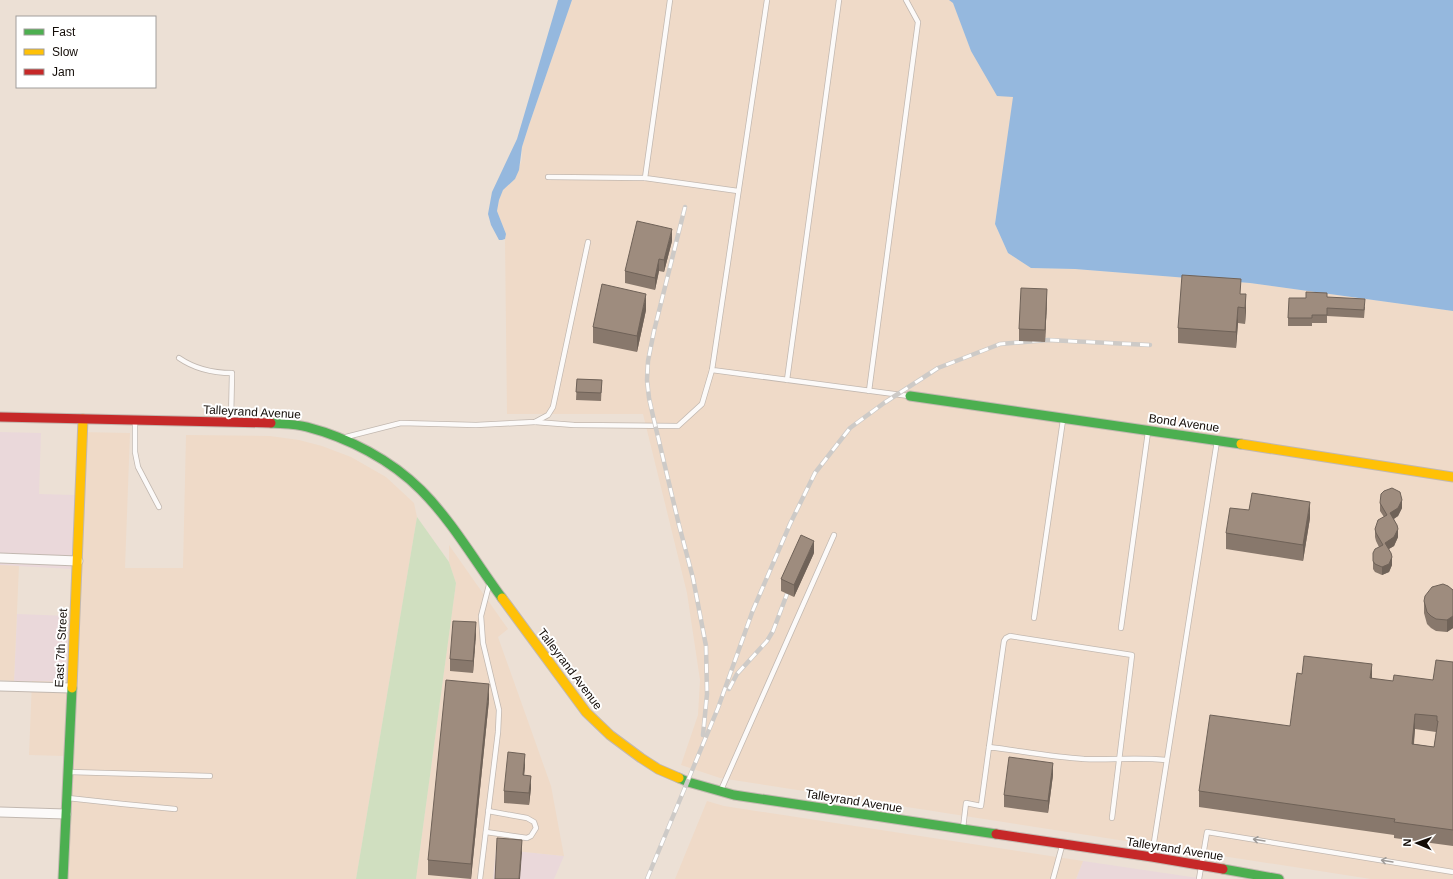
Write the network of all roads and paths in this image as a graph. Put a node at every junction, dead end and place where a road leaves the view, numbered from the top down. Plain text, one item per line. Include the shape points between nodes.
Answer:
1 (670, 0) edge
2 (766, 0) edge
3 (839, 0) edge
4 (906, 0) edge
5 (548, 177) dead end
6 (645, 178) junction
7 (738, 191) junction
8 (588, 242) dead end
9 (179, 358) dead end
10 (712, 370) junction
11 (787, 380) junction
12 (869, 391) junction
13 (910, 396) joint
14 (0, 417) edge
15 (83, 418) junction
16 (1064, 418) junction
17 (135, 420) junction
18 (231, 422) junction
19 (535, 422) junction
20 (1148, 430) junction
21 (340, 438) junction
22 (1217, 440) junction
23 (1453, 477) edge
24 (159, 506) dead end
25 (834, 535) dead end
26 (0, 558) edge
27 (78, 561) junction
28 (490, 581) junction
29 (1034, 618) dead end
30 (1121, 628) dead end
31 (0, 686) edge
32 (71, 688) junction
33 (990, 747) junction
34 (1119, 758) junction
35 (1166, 760) junction
36 (68, 772) junction
37 (210, 776) dead end
38 (720, 792) junction
39 (67, 798) junction
40 (175, 808) dead end
41 (488, 811) junction
42 (0, 812) edge
43 (66, 814) junction
44 (1112, 818) dead end
45 (963, 829) junction
46 (486, 832) junction
47 (1062, 844) junction
48 (1152, 857) junction
49 (1202, 866) junction
50 (1453, 872) edge
51 (63, 879) edge
52 (480, 879) edge
53 (1054, 879) edge
54 (1199, 879) edge
55 (1279, 879) edge

1 - 6 lane
2 - 7 lane
3 - 11 lane
4 - 12 lane via 918,22
5 - 6 lane
6 - 7 lane
7 - 10 lane
8 - 19 lane via 553,407 548,415
9 - 18 lane via 202,370 232,373
10 - 11 lane
10 - 19 lane via 702,404 678,426
11 - 12 lane
12 - 13 lane
13 - 16 street, Bond Avenue
14 - 15 street, Talleyrand Avenue
15 - 17 street, Talleyrand Avenue
15 - 27 street, East 7th Street
16 - 20 street, Bond Avenue
16 - 29 lane
17 - 18 street, Talleyrand Avenue
17 - 24 lane via 135,452 138,467
18 - 21 street, Talleyrand Avenue via 262,422 306,427
19 - 21 lane via 476,425 401,423
20 - 22 street, Bond Avenue
20 - 30 lane
21 - 28 street, Talleyrand Avenue via 377,457 421,490 443,515
22 - 23 street, Bond Avenue
22 - 35 lane
25 - 38 lane
26 - 27 street
27 - 32 street, East 7th Street
28 - 38 street, Talleyrand Avenue via 586,712 610,734 658,769
28 - 41 lane via 481,616 483,643 498,710 498,732
31 - 32 street
32 - 36 street, East 7th Street
33 - 34 lane via 1085,759
33 - 34 lane via 1004,641 1010,636 1132,655
33 - 45 lane via 981,806 966,804
34 - 35 lane
34 - 44 lane
35 - 48 lane
36 - 37 lane
36 - 39 street, East 7th Street
38 - 45 street, Talleyrand Avenue
39 - 40 lane
39 - 43 street, East 7th Street
41 - 46 lane
41 - 46 lane via 527,818 534,822 536,828 531,836 526,838
42 - 43 street
43 - 51 street, East 7th Street
45 - 47 street, Talleyrand Avenue
46 - 52 lane
47 - 48 street, Talleyrand Avenue
47 - 53 lane
48 - 49 street, Talleyrand Avenue
50 -> 49 lane via 1207,832
49 - 54 lane
49 - 55 street, Talleyrand Avenue

